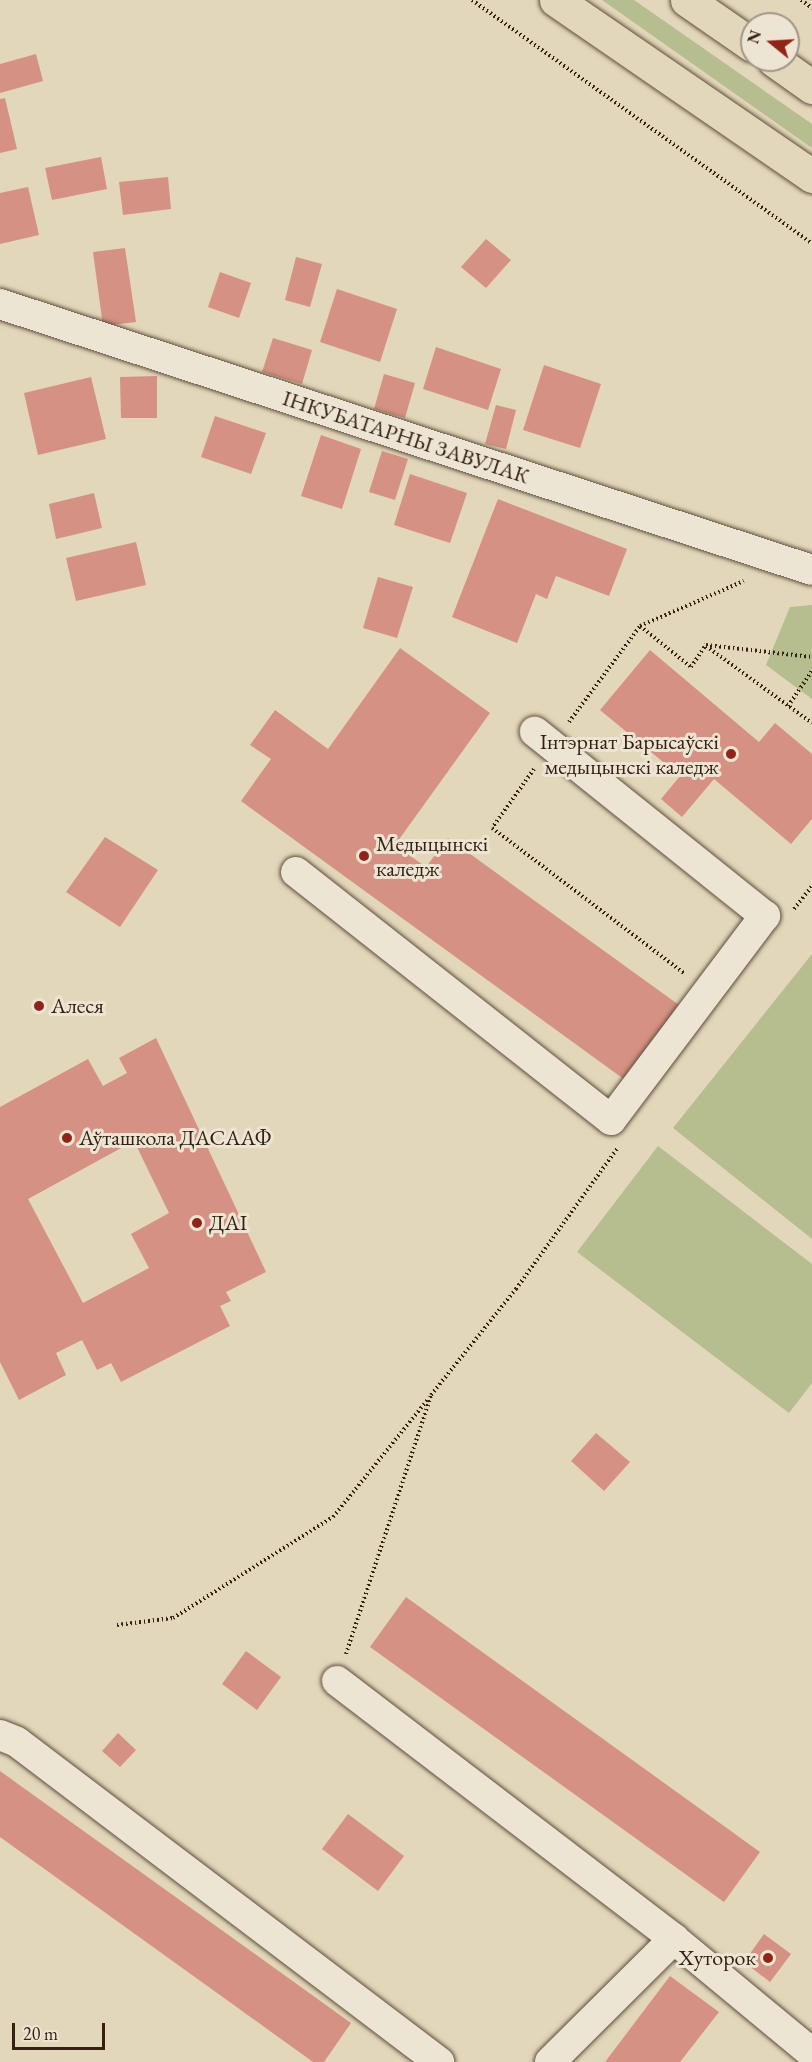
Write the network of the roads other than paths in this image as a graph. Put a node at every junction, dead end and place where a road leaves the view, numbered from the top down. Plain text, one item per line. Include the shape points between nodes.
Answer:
1 (556, 0) edge
2 (687, 0) edge
3 (740, 37) edge
4 (791, 72) edge
5 (812, 87) edge
6 (812, 176) edge
7 (0, 304) edge
8 (799, 567) edge
9 (536, 732) dead end
10 (296, 872) dead end
11 (338, 1681) road end
12 (0, 1735) edge
13 (674, 1939) junction
14 (812, 2053) edge
15 (439, 2062) edge
16 (550, 2062) edge

1 - 6 main road
2 - 3 main road
4 - 5 main road
7 - 8 street, ІНКУБАТАРНЫ ЗАВУЛАК
9 - 10 street via 765,916 611,1120
11 - 13 street
12 - 15 street via 26,1749
13 - 14 street
13 - 16 street

